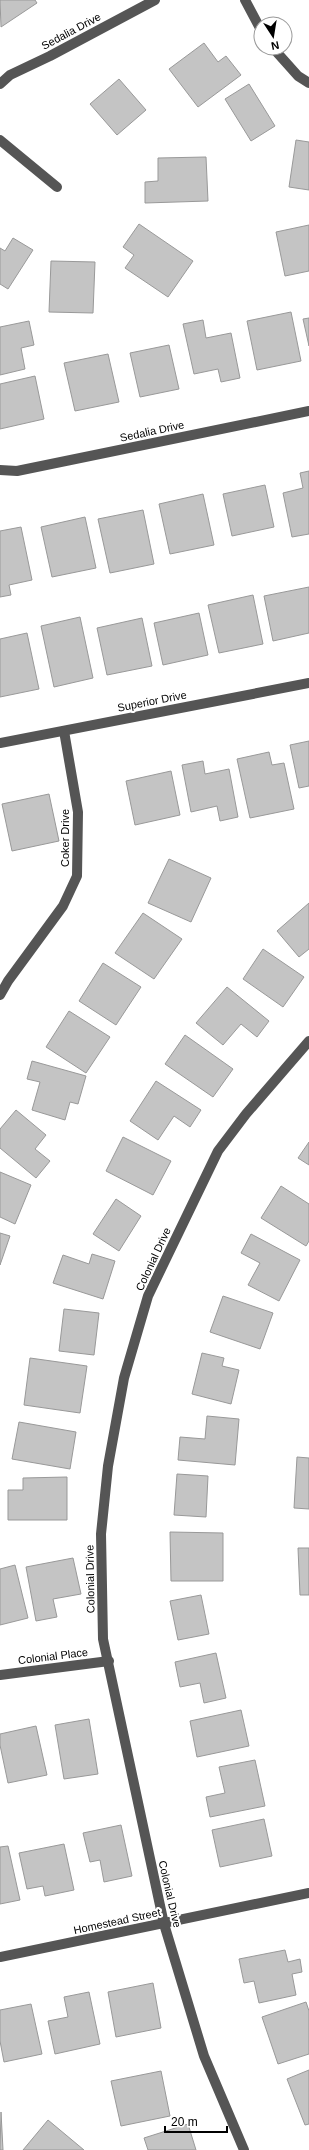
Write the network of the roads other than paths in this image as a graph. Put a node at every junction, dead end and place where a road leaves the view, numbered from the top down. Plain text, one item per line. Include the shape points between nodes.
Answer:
1 (155, 0) edge
2 (245, 0) edge
3 (254, 16) edge
4 (280, 56) edge
5 (309, 83) edge
6 (0, 84) edge
7 (0, 140) edge
8 (57, 187) dead end
9 (309, 411) edge
10 (0, 470) edge
11 (309, 683) edge
12 (64, 731) junction
13 (0, 743) edge
14 (0, 995) edge
15 (309, 1041) edge
16 (109, 1661) junction
17 (0, 1675) edge
18 (309, 1893) edge
19 (164, 1924) junction
20 (0, 1957) edge
21 (244, 2150) edge

1 - 6 street, Sedalia Drive via 10,75
2 - 3 street
4 - 5 street via 298,76
7 - 8 street
9 - 10 street, Sedalia Drive via 17,470
11 - 12 street, Superior Drive
12 - 13 street, Superior Drive
12 - 14 street, Coker Drive via 78,812 77,876 63,906
15 - 16 street, Colonial Drive via 246,1114 218,1151 148,1296 124,1378 108,1466 101,1534 103,1639
16 - 17 street, Colonial Place
16 - 19 street, Colonial Drive
18 - 19 street, Homestead Street
19 - 20 street, Homestead Street
19 - 21 street, Colonial Drive via 204,2056

